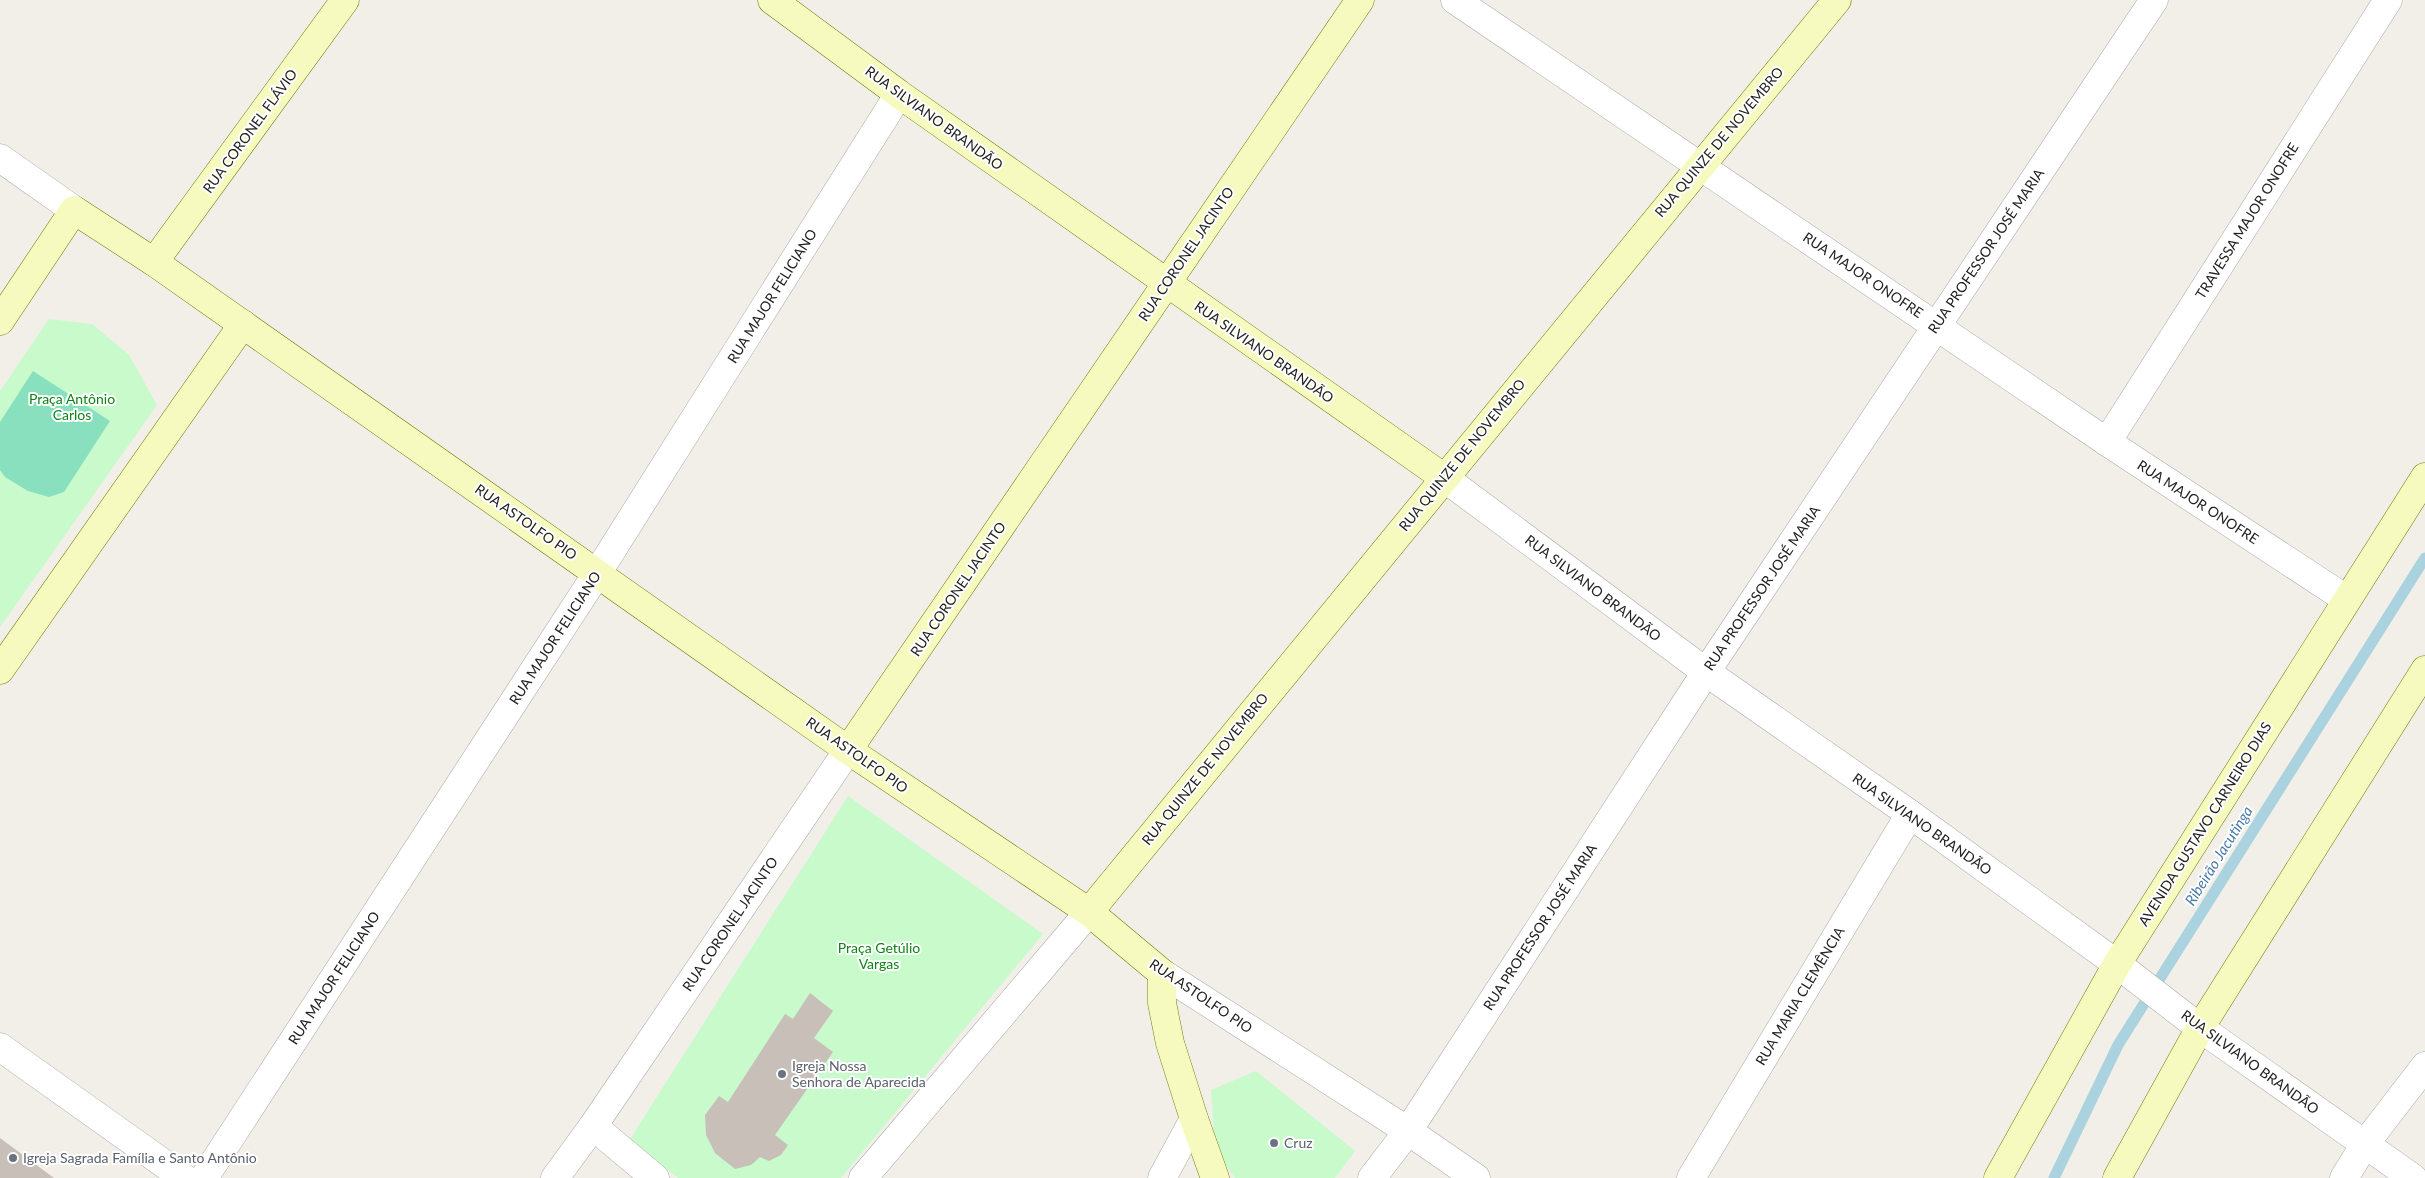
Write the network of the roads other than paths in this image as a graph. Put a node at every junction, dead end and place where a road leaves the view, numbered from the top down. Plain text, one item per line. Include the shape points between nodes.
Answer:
1 (345, 0) edge
2 (772, 0) edge
3 (1360, 0) edge
4 (1455, 0) edge
5 (1837, 0) edge
6 (2154, 0) edge
7 (2388, 0) edge
8 (899, 94) junction
9 (0, 158) edge
10 (1700, 165) junction
11 (74, 210) junction
12 (154, 262) junction
13 (1166, 283) junction
14 (0, 321) edge
15 (243, 324) junction
16 (1936, 325) junction
17 (2107, 442) junction
18 (1443, 477) junction
19 (2425, 477) edge
20 (598, 572) junction
21 (2346, 599) junction
22 (0, 670) edge
23 (2425, 670) edge
24 (1706, 672) junction
25 (848, 750) junction
26 (1910, 814) junction
27 (1089, 912) junction
28 (2125, 970) junction
29 (1162, 973) junction
30 (2193, 1023) junction
31 (0, 1047) edge
32 (2425, 1066) edge
33 (1194, 1119) junction
34 (593, 1126) junction
35 (1408, 1131) junction
36 (2364, 1144) junction
37 (184, 1178) edge
38 (204, 1178) edge
39 (555, 1178) edge
40 (655, 1178) edge
41 (863, 1178) edge
42 (1162, 1178) edge
43 (1215, 1178) edge
44 (1372, 1178) edge
45 (1476, 1178) edge
46 (1691, 1178) edge
47 (1998, 1178) edge
48 (2117, 1178) edge
49 (2344, 1178) edge
50 (2413, 1178) edge

1 - 12 street, RUA CORONEL FLÁVIO
2 - 8 street, RUA SILVIANO BRANDÃO
3 - 13 street, RUA CORONEL JACINTO
4 - 10 street, RUA MAJOR ONOFRE
5 - 10 street, RUA QUINZE DE NOVEMBRO
6 - 16 street, RUA PROFESSOR JOSÉ MARIA
7 - 17 street, TRAVESSA MAJOR ONOFRE
8 - 13 street, RUA SILVIANO BRANDÃO
8 - 20 street, RUA MAJOR FELICIANO
9 - 11 street
10 - 16 street, RUA MAJOR ONOFRE
10 - 18 street, RUA QUINZE DE NOVEMBRO
11 - 12 street
11 - 14 street
12 - 15 street
13 - 18 street, RUA SILVIANO BRANDÃO
13 - 25 street, RUA CORONEL JACINTO
15 - 20 street, RUA ASTOLFO PIO
15 - 22 street
16 - 17 street, RUA MAJOR ONOFRE
16 - 24 street, RUA PROFESSOR JOSÉ MARIA
17 - 21 street, RUA MAJOR ONOFRE
18 - 24 street, RUA SILVIANO BRANDÃO
18 - 27 street, RUA QUINZE DE NOVEMBRO
19 - 21 street, AVENIDA GUSTAVO CARNEIRO DIAS
20 - 25 street, RUA ASTOLFO PIO
20 - 38 street, RUA MAJOR FELICIANO
21 - 28 street, AVENIDA GUSTAVO CARNEIRO DIAS
23 - 30 street
24 - 26 street, RUA SILVIANO BRANDÃO
24 - 35 street, RUA PROFESSOR JOSÉ MARIA
25 - 27 street, RUA ASTOLFO PIO
25 - 34 street, RUA CORONEL JACINTO
26 - 28 street, RUA SILVIANO BRANDÃO
26 - 46 street, RUA MARIA CLEMÊNCIA
27 - 29 street, RUA ASTOLFO PIO
27 - 41 street
28 - 30 street, RUA SILVIANO BRANDÃO
28 - 47 street, AVENIDA GUSTAVO CARNEIRO DIAS
29 - 33 street via 1162,1003 1170,1043
29 - 35 street, RUA ASTOLFO PIO
30 - 36 street, RUA SILVIANO BRANDÃO
30 - 48 street
31 - 37 street
32 - 36 street
33 - 42 street
33 - 43 street
34 - 39 street, RUA CORONEL JACINTO
34 - 40 street
35 - 44 street, RUA PROFESSOR JOSÉ MARIA
35 - 45 street, RUA ASTOLFO PIO
36 - 49 street
36 - 50 street, RUA SILVIANO BRANDÃO

